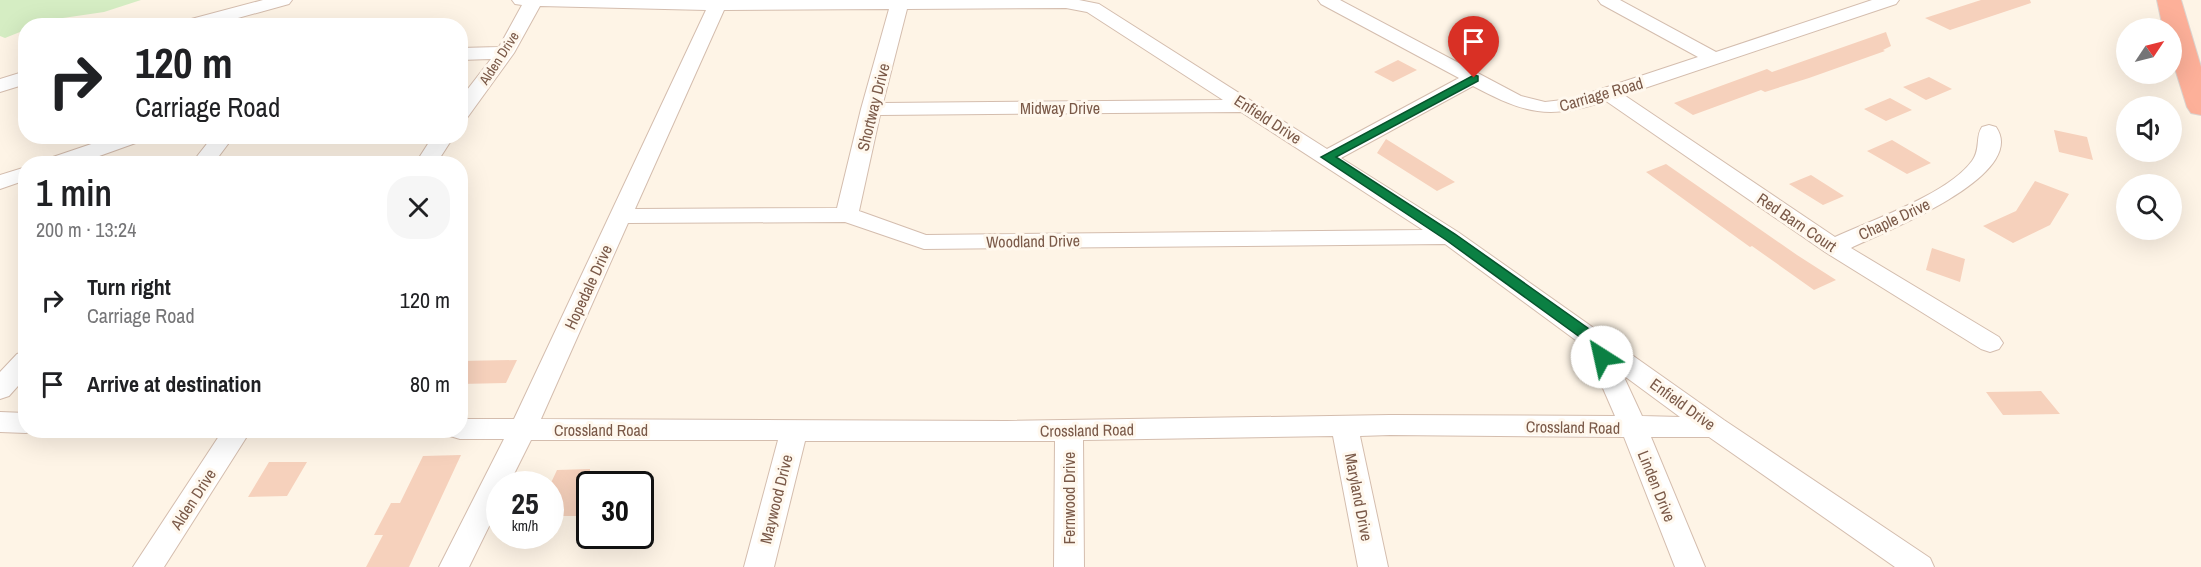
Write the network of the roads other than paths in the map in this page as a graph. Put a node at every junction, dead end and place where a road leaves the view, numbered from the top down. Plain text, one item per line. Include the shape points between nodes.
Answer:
1 (283, 0) edge
2 (529, 0) edge
3 (1327, 0) edge
4 (1607, 0) edge
5 (1834, 0) edge
6 (1890, 0) edge
7 (2169, 0) edge
8 (900, 1) edge
9 (717, 5) junction
10 (1859, 12) junction
11 (216, 18) edge
12 (505, 53) junction
13 (468, 54) edge
14 (1713, 58) junction
15 (1474, 78) junction
16 (18, 80) edge
17 (0, 86) edge
18 (1609, 94) junction
19 (468, 103) edge
20 (1249, 106) junction
21 (2201, 107) edge
22 (871, 109) junction
23 (1989, 131) dead end
24 (114, 144) edge
25 (217, 144) edge
26 (78, 156) edge
27 (208, 156) edge
28 (1327, 157) junction
29 (18, 176) edge
30 (0, 182) edge
31 (847, 215) junction
32 (620, 216) junction
33 (1450, 237) junction
34 (1833, 247) junction
35 (1594, 340) junction
36 (1990, 344) dead end
37 (18, 369) edge
38 (0, 389) edge
39 (0, 422) edge
40 (18, 423) edge
41 (1345, 427) junction
42 (1714, 427) junction
43 (1634, 428) junction
44 (468, 429) edge
45 (1069, 429) junction
46 (522, 430) junction
47 (794, 431) junction
48 (233, 438) edge
49 (148, 567) edge
50 (454, 567) edge
51 (759, 567) edge
52 (1069, 567) edge
53 (1373, 567) edge
54 (1690, 567) edge
55 (1919, 567) edge

1 - 11 street
2 - 9 street, Enfield Drive
2 - 12 street, Alden Drive
3 - 15 street, Carriage Road
4 - 14 street
5 - 10 street
6 - 10 street, Carriage Road
7 - 21 highway
8 - 9 street, Enfield Drive
8 - 20 street, Enfield Drive via 1086,6 1101,11
8 - 22 street, Shortway Drive
9 - 32 street, Hopedale Drive
10 - 14 street, Carriage Road
12 - 13 street
12 - 19 street, Alden Drive
14 - 18 street, Carriage Road
15 - 18 street, Carriage Road via 1514,100 1545,108 1574,105
15 - 28 street
16 - 17 street
18 - 34 street, Red Barn Court
20 - 22 street, Midway Drive
20 - 28 street, Enfield Drive
22 - 31 street, Shortway Drive
23 - 34 street, Chaple Drive via 1991,145 1983,164 1965,180 1925,206
24 - 26 street
25 - 27 street
28 - 33 street, Enfield Drive
29 - 30 street
31 - 32 street, Woodland Drive
31 - 33 street, Woodland Drive via 924,242
32 - 46 street, Hopedale Drive
33 - 35 street, Enfield Drive
34 - 36 street, Red Barn Court
35 - 42 street, Enfield Drive
35 - 43 street, Linden Drive
37 - 38 street
39 - 40 street
41 - 43 street, Crossland Road
41 - 45 street, Crossland Road
41 - 53 street, Maryland Drive
42 - 43 street, Crossland Road
42 - 55 street, Enfield Drive
43 - 54 street, Linden Drive
44 - 46 street, Crossland Road
45 - 47 street, Crossland Road
45 - 52 street, Fernwood Drive
46 - 47 street, Crossland Road
46 - 50 street, Hopedale Drive
47 - 51 street, Maywood Drive
48 - 49 street, Alden Drive

